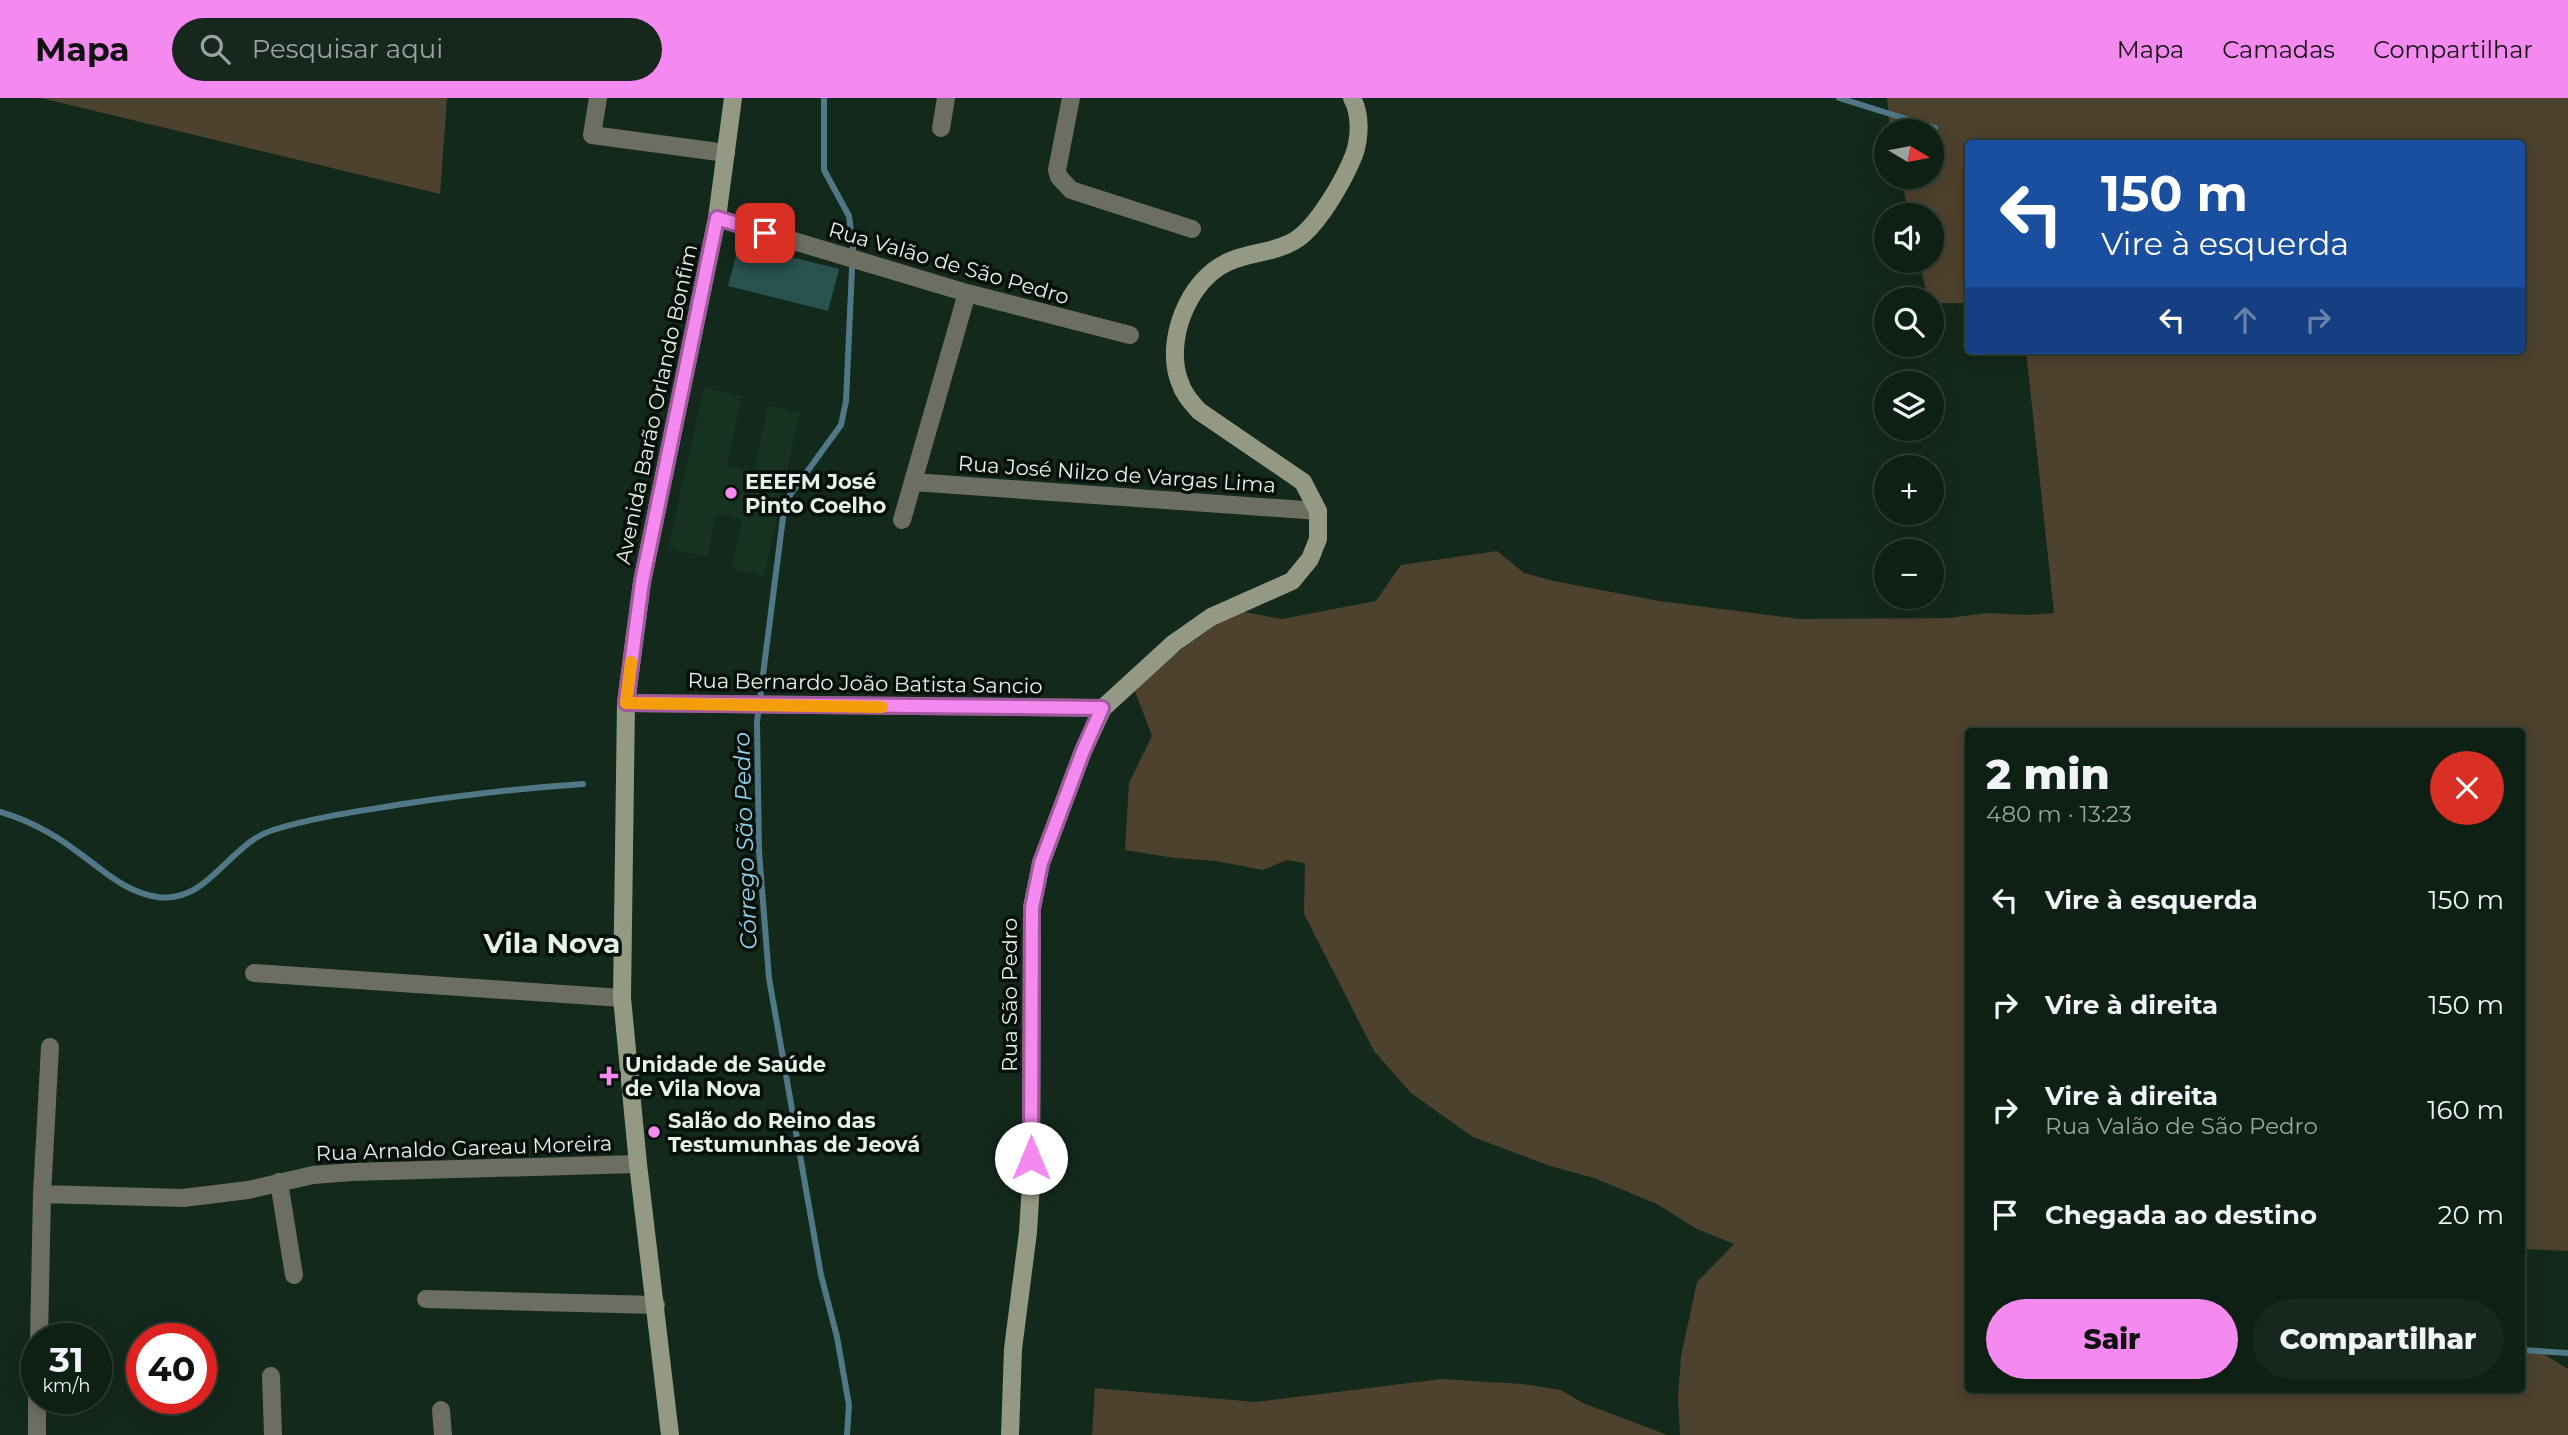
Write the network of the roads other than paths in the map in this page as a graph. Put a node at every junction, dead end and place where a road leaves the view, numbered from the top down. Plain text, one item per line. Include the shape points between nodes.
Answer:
1 (598, 98) edge
2 (733, 98) edge
3 (946, 98) edge
4 (1071, 98) edge
5 (1352, 98) edge
6 (941, 128) dead end
7 (726, 153) junction
8 (717, 218) junction
9 (1192, 229) dead end
10 (967, 293) junction
11 (1130, 335) dead end
12 (913, 482) junction
13 (1318, 511) junction
14 (902, 520) dead end
15 (626, 703) junction
16 (1102, 708) junction
17 (254, 973) dead end
18 (622, 998) junction
19 (50, 1047) dead end
20 (638, 1164) junction
21 (279, 1182) junction
22 (41, 1194) junction
23 (294, 1275) dead end
24 (426, 1299) dead end
25 (656, 1305) junction
26 (39, 1323) edge
27 (271, 1376) dead end
28 (441, 1410) dead end
29 (37, 1414) edge
30 (37, 1435) edge
31 (273, 1435) edge
32 (443, 1435) edge
33 (670, 1435) edge
34 (1010, 1435) edge

1 - 7 street via 592,135
2 - 7 street, Avenida Barão Orlando Bonfim
3 - 6 street
4 - 9 street via 1057,170 1064,184
5 - 13 street via 1358,117 1354,154 1321,212 1296,241 1228,262 1203,281 1181,317 1175,360 1178,380 1199,411 1303,482
7 - 8 street, Avenida Barão Orlando Bonfim
8 - 10 street, Rua Valão de São Pedro
8 - 15 street, Avenida Barão Orlando Bonfim via 642,582
10 - 11 street, Rua Valão de São Pedro
10 - 12 street
12 - 13 street, Rua José Nilzo de Vargas Lima
12 - 14 street
13 - 16 street, Rua São Pedro via 1315,549 1292,581 1211,617 1174,643
15 - 16 street, Rua Bernardo João Batista Sancio
15 - 18 street, Avenida Barão Orlando Bonfim
16 - 34 street, Rua São Pedro via 1041,863 1032,908 1031,1184 1013,1349
17 - 18 street
18 - 20 street, Avenida Barão Orlando Bonfim
19 - 22 street
20 - 21 street, Rua Arnaldo Gareau Moreira via 352,1172
20 - 25 street, Avenida Barão Orlando Bonfim
21 - 22 street, Rua Arnaldo Gareau Moreira via 183,1198
21 - 23 street
22 - 26 street
24 - 25 street
25 - 33 street, Avenida Barão Orlando Bonfim
27 - 31 street
28 - 32 street
29 - 30 street

